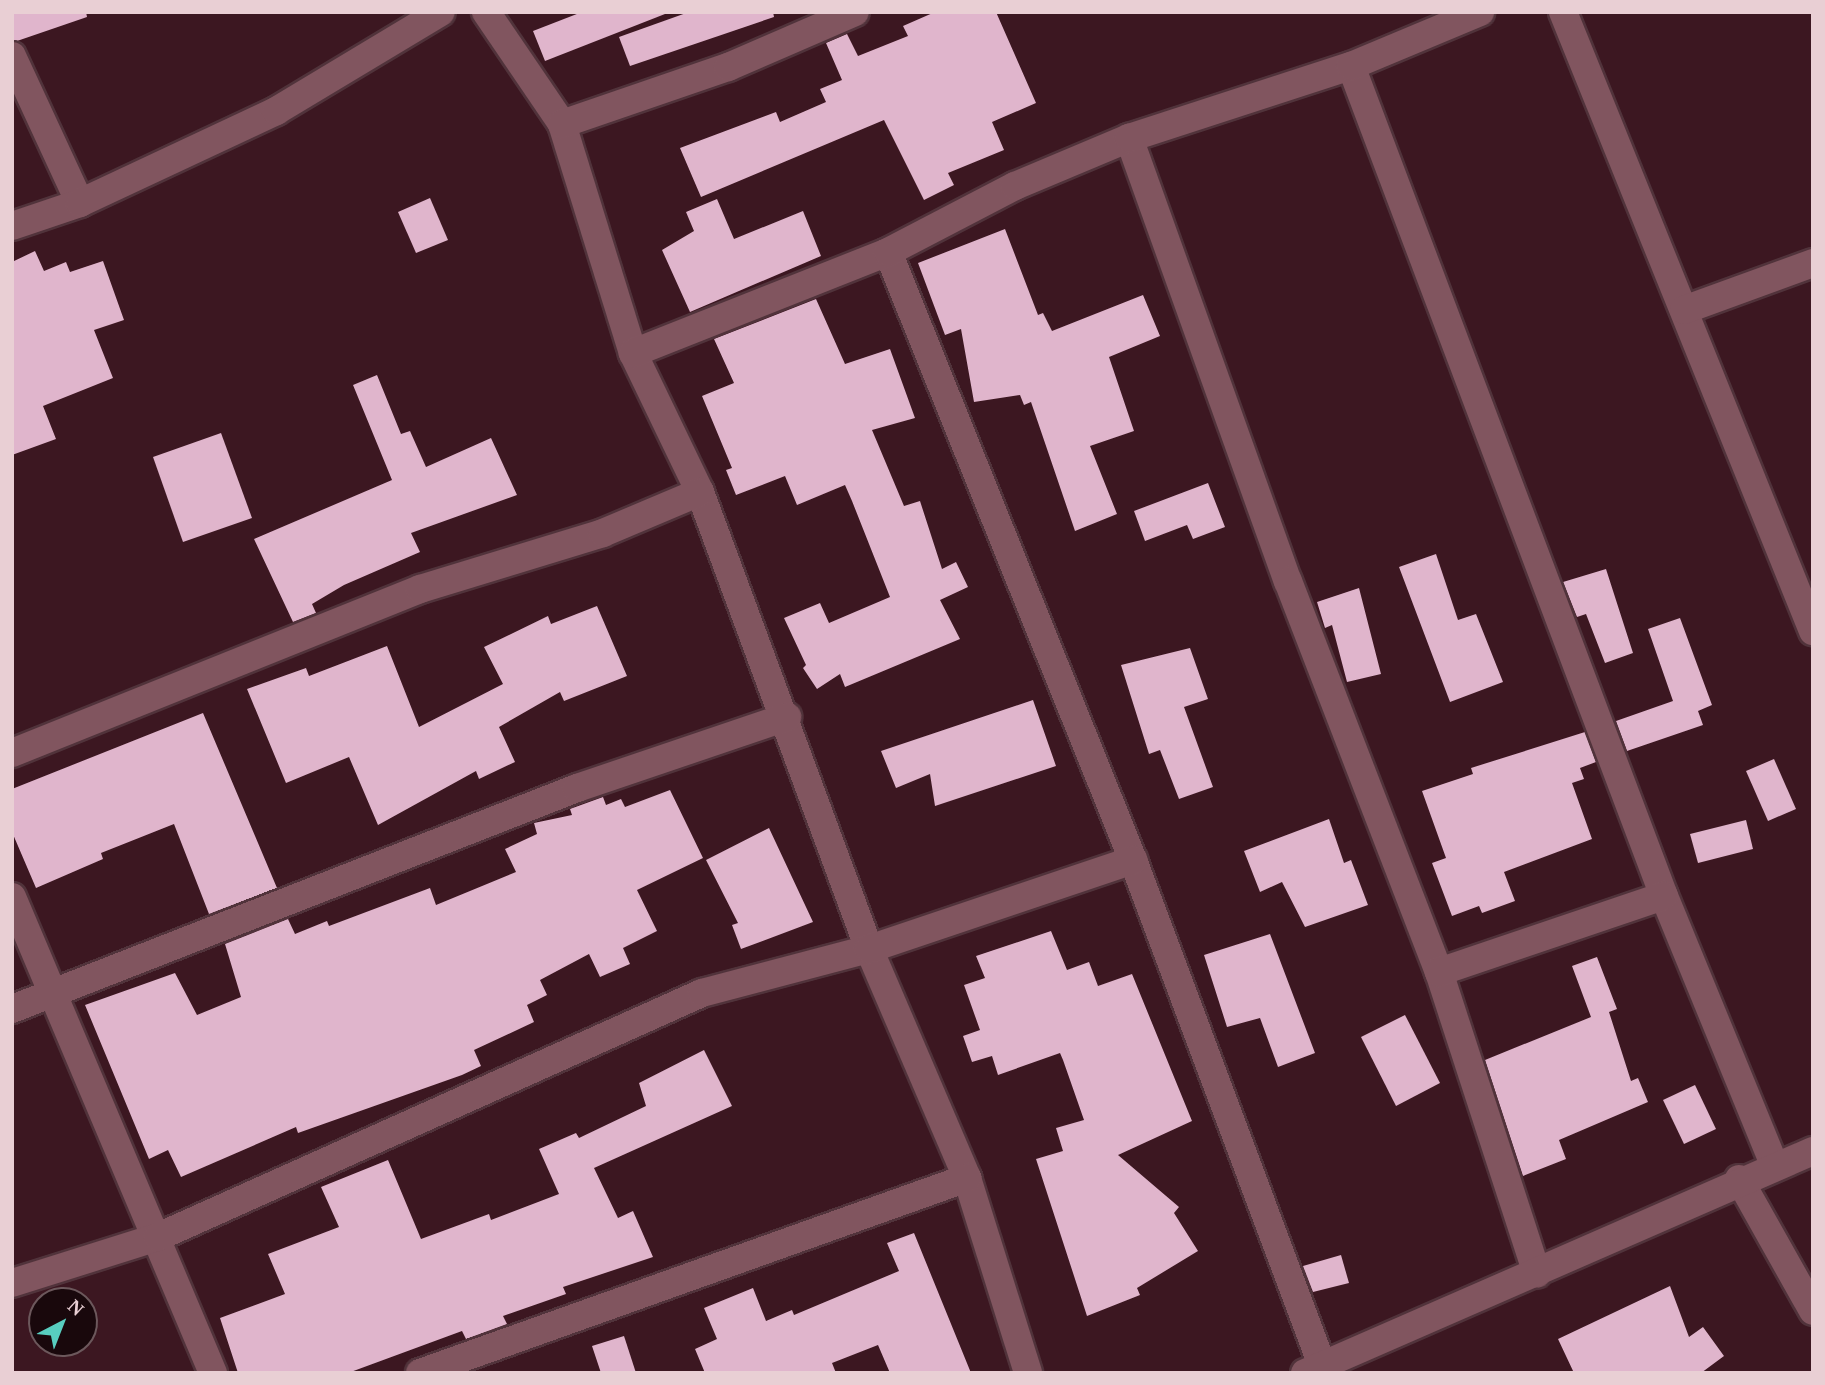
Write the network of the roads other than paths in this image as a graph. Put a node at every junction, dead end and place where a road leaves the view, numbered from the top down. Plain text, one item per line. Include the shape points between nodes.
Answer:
1 (441, 12) edge
2 (486, 12) edge
3 (855, 12) edge
4 (1480, 12) edge
5 (1563, 12) edge
6 (12, 56) edge
7 (1351, 66) junction
8 (562, 124) junction
9 (1129, 138) junction
10 (80, 203) junction
11 (12, 226) edge
12 (888, 252) junction
13 (1813, 263) edge
14 (1684, 310) junction
15 (633, 353) junction
16 (700, 492) junction
17 (1813, 631) edge
18 (788, 717) junction
19 (12, 753) edge
20 (1133, 860) junction
21 (1664, 896) junction
22 (12, 897) edge
23 (869, 949) junction
24 (1439, 972) junction
25 (51, 994) junction
26 (12, 1009) edge
27 (1813, 1151) edge
28 (1775, 1166) junction
29 (967, 1178) junction
30 (1739, 1179) junction
31 (158, 1237) junction
32 (1537, 1273) junction
33 (12, 1283) edge
34 (1813, 1311) edge
35 (1314, 1369) edge
36 (213, 1373) edge
37 (420, 1373) edge
38 (1028, 1373) edge

1 - 10 street via 276,111
2 - 8 street
3 - 8 street via 728,67
4 - 7 street
5 - 14 street
6 - 10 street
7 - 9 street
7 - 21 street
8 - 15 street
9 - 12 street via 1015,186
9 - 24 street via 1288,581
10 - 11 street
12 - 15 street
12 - 20 street
13 - 14 street
14 - 17 street
15 - 16 street
16 - 18 street
16 - 19 street via 603,533 420,589
18 - 23 street
18 - 25 street via 578,788
20 - 23 street
20 - 35 street
21 - 24 street
21 - 28 street
22 - 25 street
23 - 29 street
23 - 31 street via 702,993
24 - 32 street
25 - 26 street
25 - 31 street
27 - 28 street
28 - 30 street
29 - 37 street
29 - 38 street
30 - 32 street
30 - 34 street
31 - 33 street
31 - 36 street
32 - 35 street

